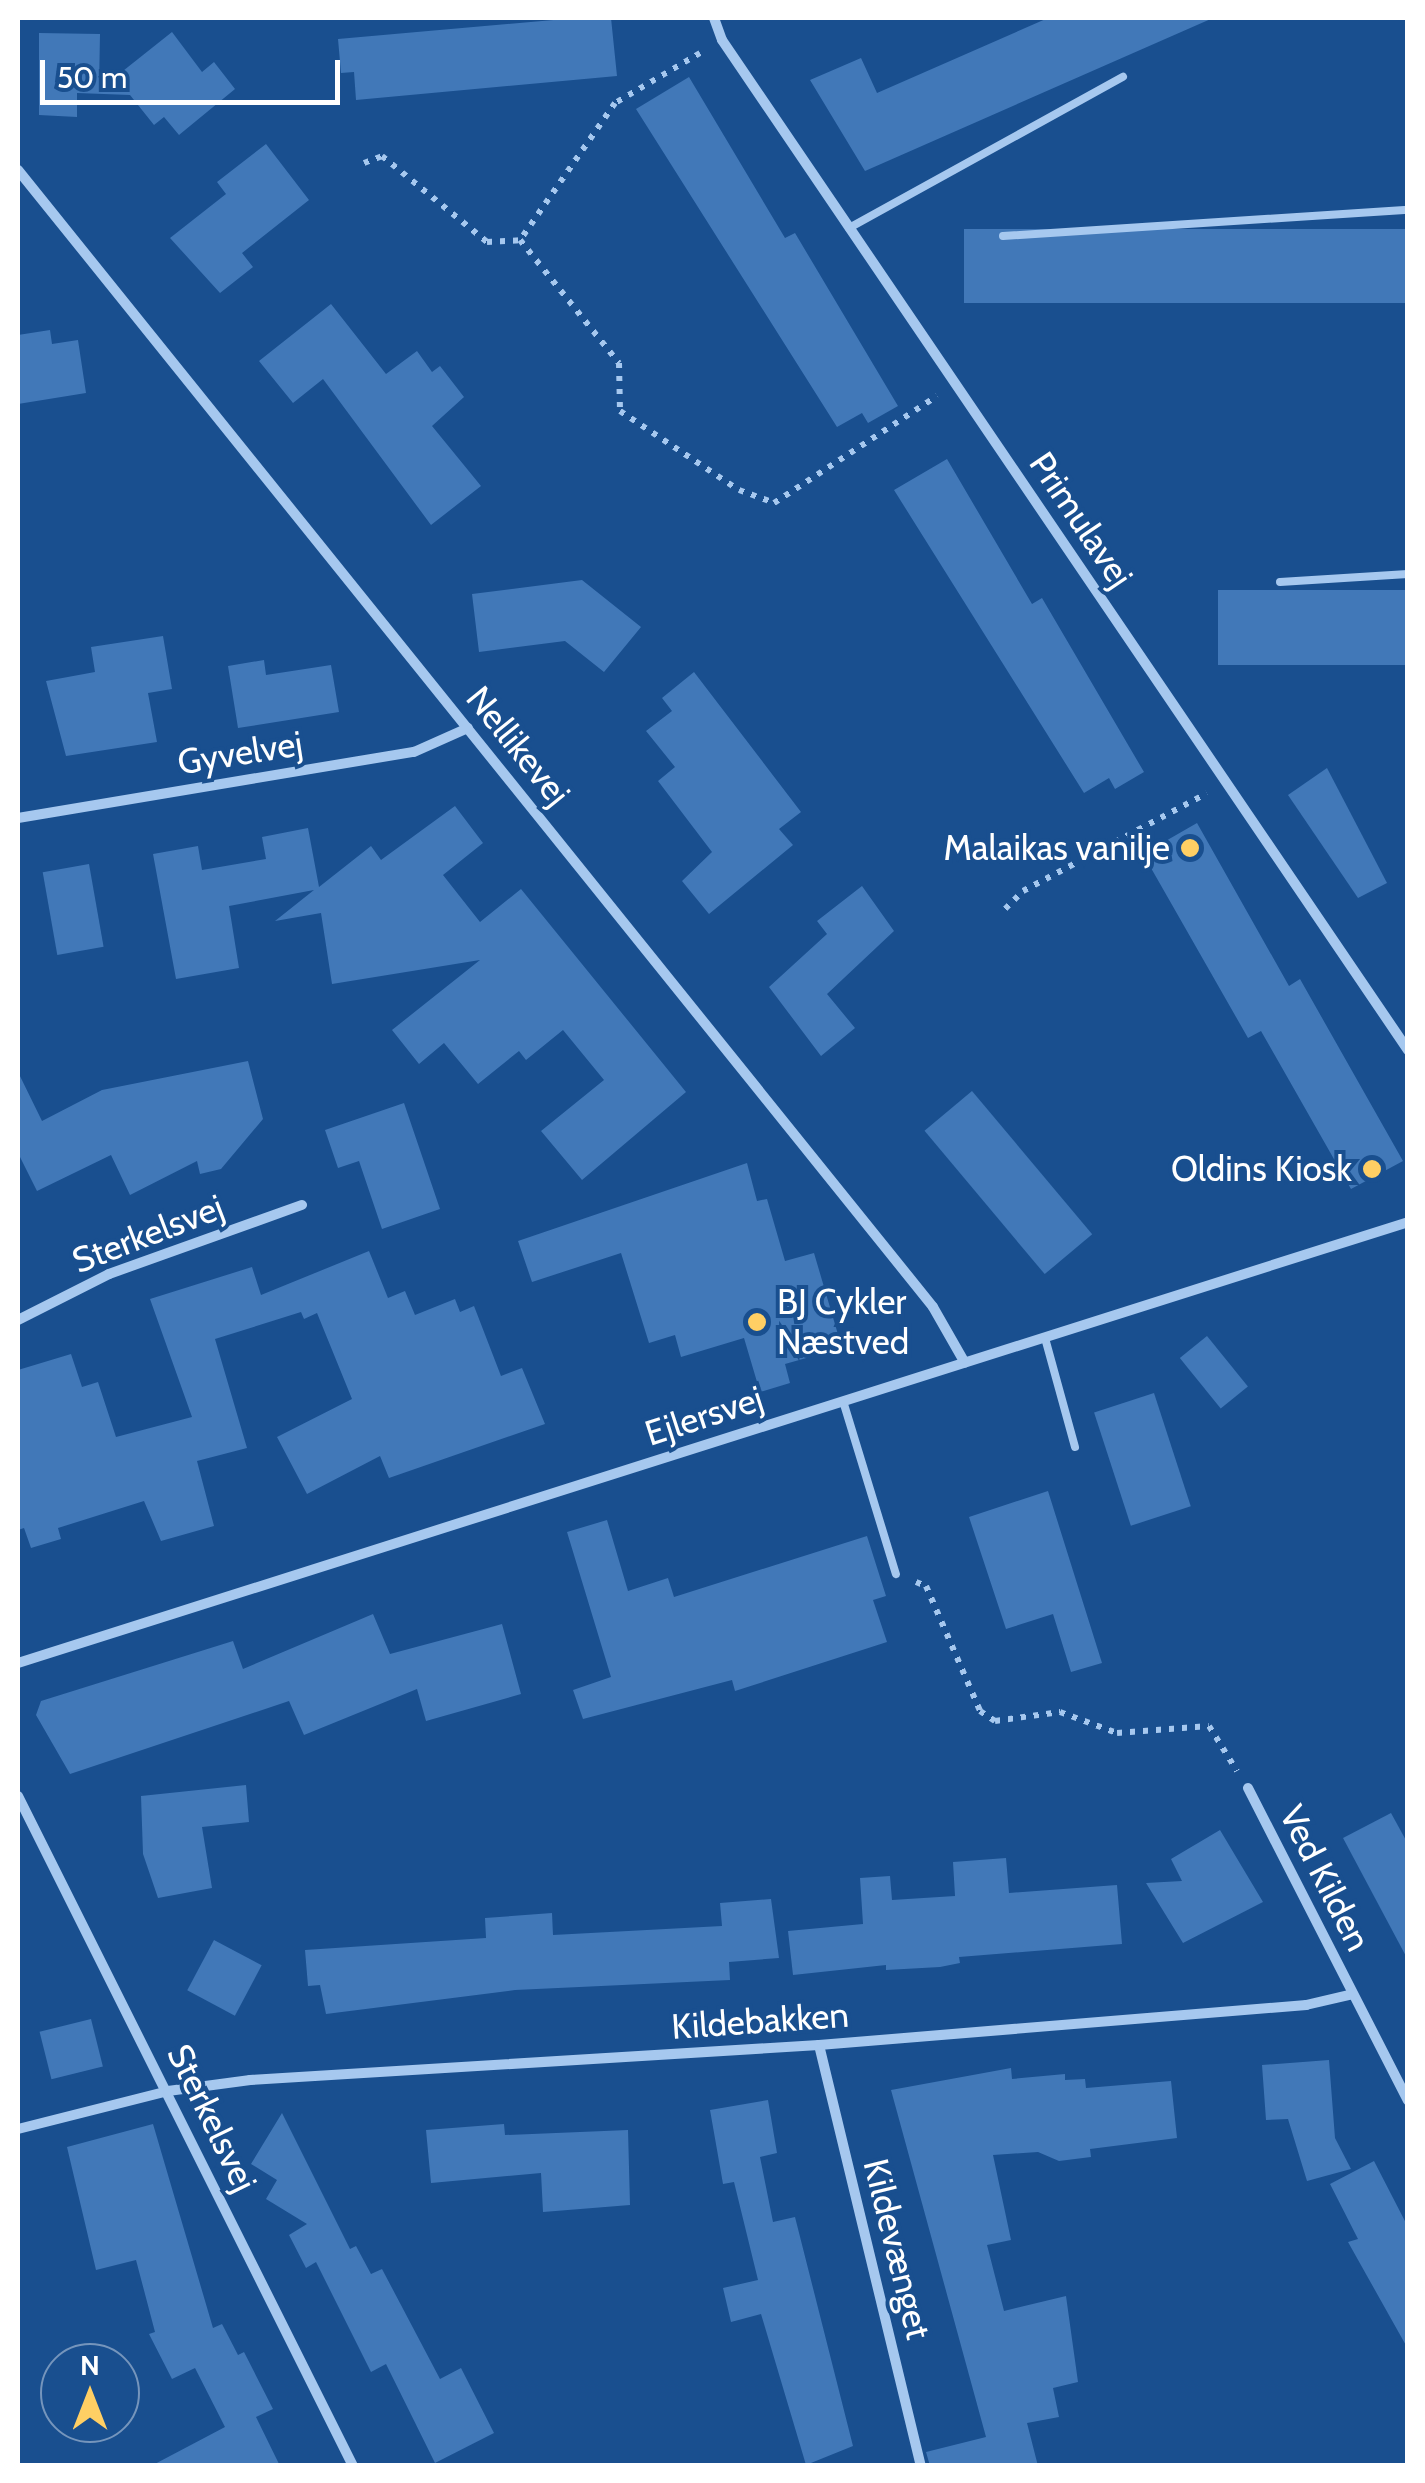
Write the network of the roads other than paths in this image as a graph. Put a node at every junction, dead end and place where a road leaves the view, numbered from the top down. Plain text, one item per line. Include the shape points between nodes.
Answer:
1 (714, 18) edge
2 (1124, 77) dead end
3 (18, 170) edge
4 (1408, 210) edge
5 (849, 228) junction
6 (1003, 236) dead end
7 (1408, 574) edge
8 (1280, 582) dead end
9 (468, 728) junction
10 (18, 818) edge
11 (1408, 1050) edge
12 (302, 1205) dead end
13 (1408, 1222) edge
14 (18, 1320) edge
15 (1045, 1338) junction
16 (965, 1363) junction
17 (844, 1400) junction
18 (1075, 1447) dead end
19 (896, 1574) road end
20 (18, 1663) edge
21 (1248, 1788) road end
22 (18, 1796) edge
23 (1354, 1994) junction
24 (819, 2045) junction
25 (168, 2091) junction
26 (1408, 2100) edge
27 (18, 2129) edge
28 (352, 2466) edge
29 (921, 2466) edge

1 - 5 street, Primulavej via 722,40
2 - 5 lane
3 - 9 street, Nellikevej
4 - 6 lane
5 - 11 street, Primulavej
7 - 8 lane
9 - 10 street, Gyvelvej via 414,752
9 - 16 street, Nellikevej via 933,1307
12 - 14 street, Sterkelsvej via 109,1274
13 - 15 street, Ejlersvej
15 - 16 street, Ejlersvej
15 - 18 lane
16 - 17 street, Ejlersvej
17 - 19 lane
17 - 20 street, Ejlersvej
21 - 23 street, Ved Kilden
22 - 25 street, Sterkelsvej
23 - 24 street, Kildebakken via 1306,2005
23 - 26 street, Ved Kilden
24 - 25 street, Kildebakken
24 - 29 street, Kildevænget
25 - 27 street, Kildebakken
25 - 28 street, Sterkelsvej

